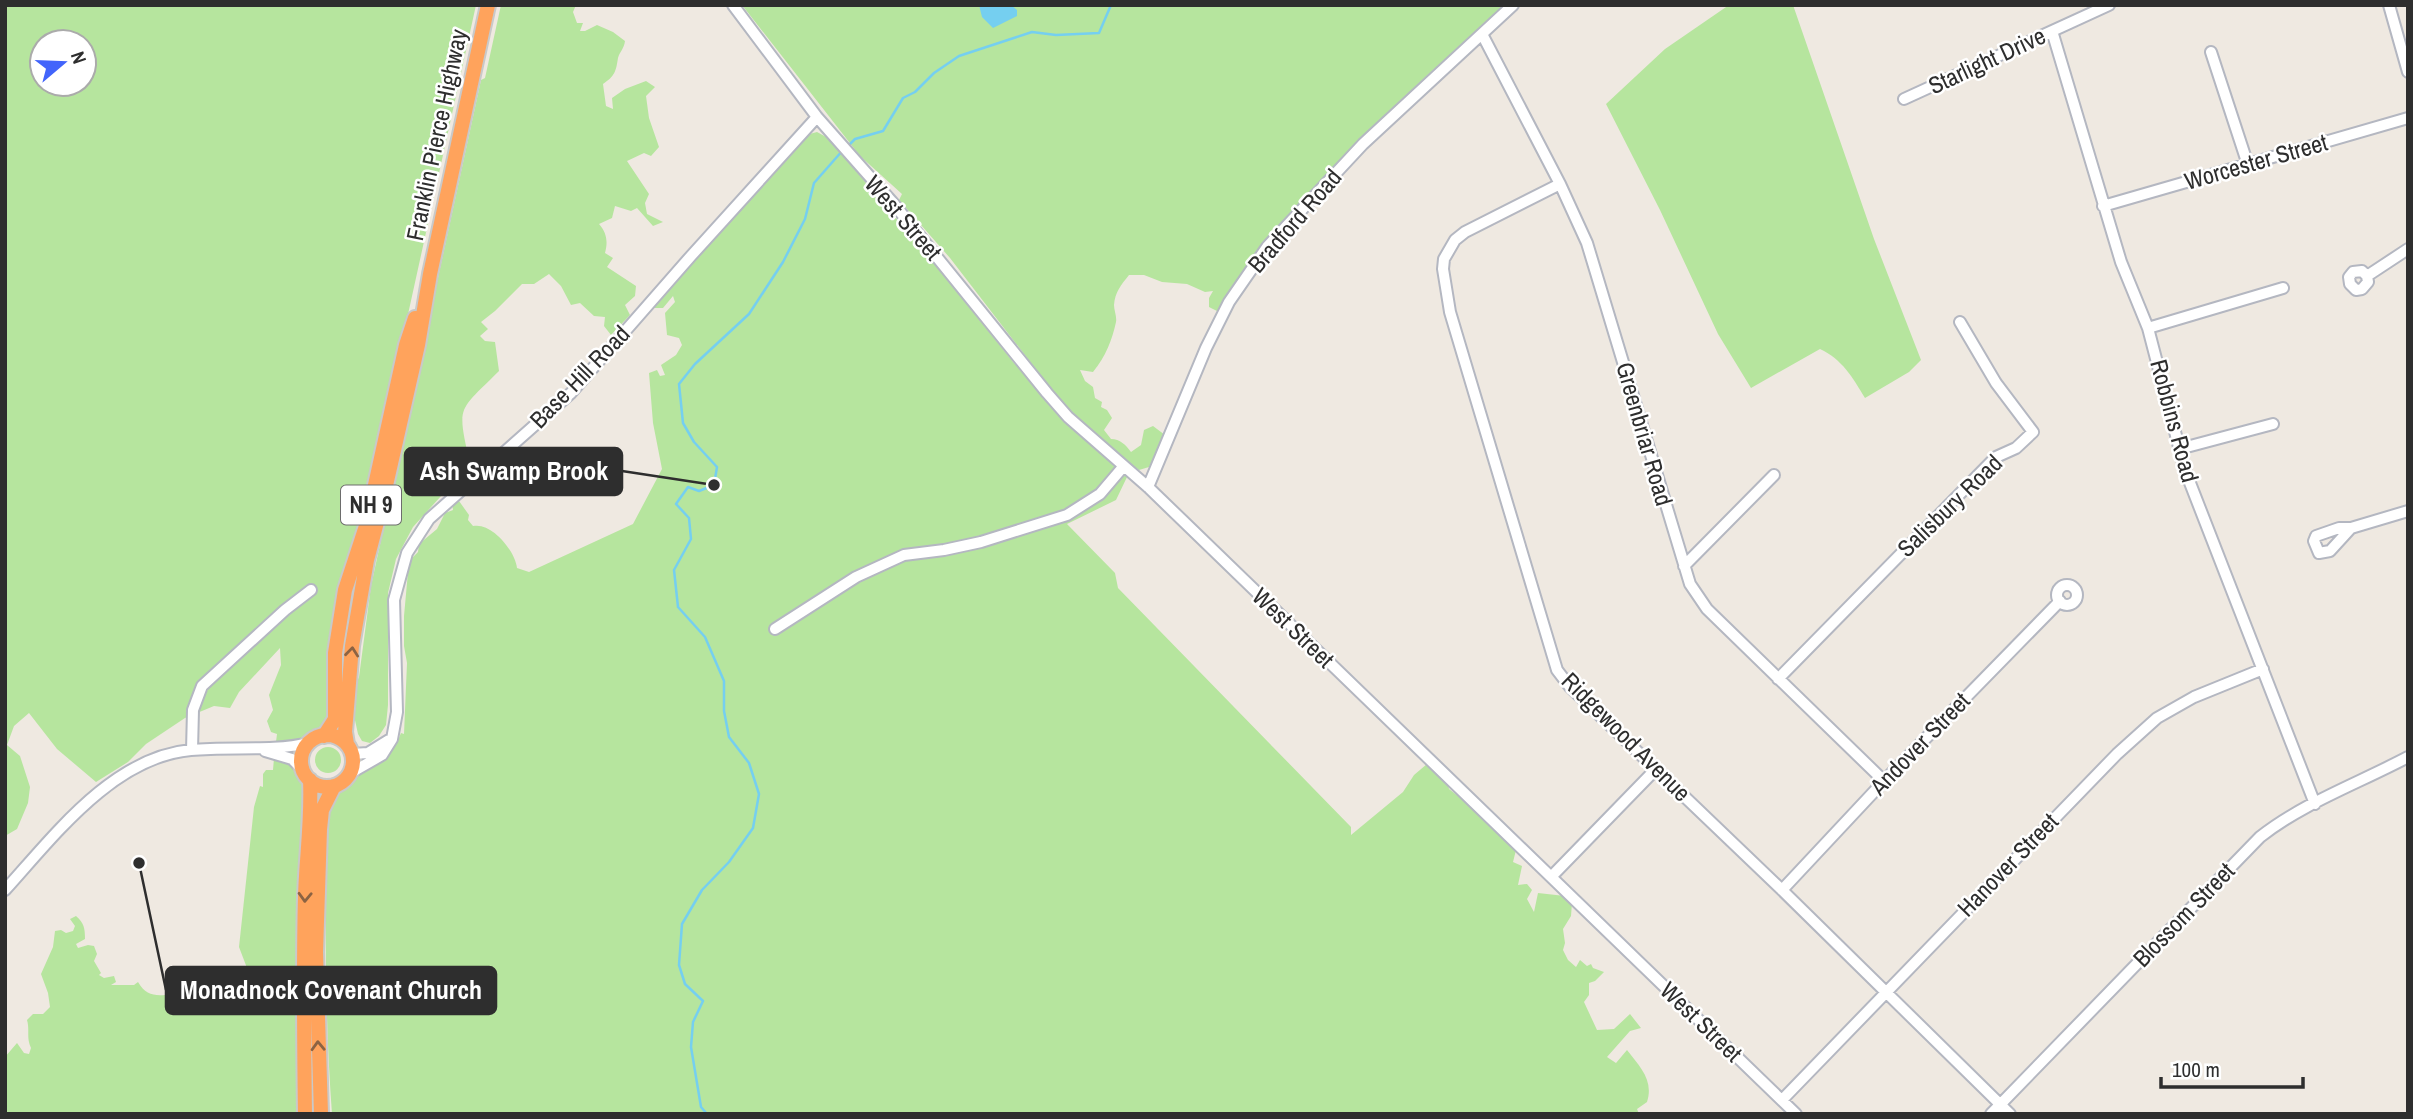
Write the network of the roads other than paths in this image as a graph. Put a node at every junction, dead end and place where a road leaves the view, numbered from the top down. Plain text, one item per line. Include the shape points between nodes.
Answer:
1 (488, 5) edge
2 (733, 5) edge
3 (1513, 5) edge
4 (2109, 5) edge
5 (2389, 5) edge
6 (2052, 31) junction
7 (1482, 34) junction
8 (2211, 52) dead end
9 (2408, 72) edge
10 (1904, 99) dead end
11 (817, 117) junction
12 (2408, 118) edge
13 (2248, 165) junction
14 (1560, 184) junction
15 (2103, 206) junction
16 (2408, 249) edge
17 (430, 274) junction
18 (2367, 276) dead end
19 (2283, 288) dead end
20 (1960, 321) dead end
21 (2148, 328) junction
22 (2273, 424) dead end
23 (2179, 449) junction
24 (1123, 467) junction
25 (1774, 475) dead end
26 (1148, 487) junction
27 (2408, 511) edge
28 (2351, 528) dead end
29 (1684, 566) junction
30 (311, 590) dead end
31 (2060, 601) dead end
32 (775, 629) dead end
33 (2263, 669) junction
34 (1778, 678) junction
35 (324, 736) junction
36 (392, 739) junction
37 (309, 743) junction
38 (252, 748) junction
39 (349, 749) junction
40 (192, 750) junction
41 (2408, 757) edge
42 (1656, 769) junction
43 (349, 774) junction
44 (307, 775) junction
45 (1884, 781) junction
46 (334, 786) junction
47 (2315, 804) junction
48 (1551, 877) junction
49 (5, 890) edge
50 (1782, 890) junction
51 (1885, 993) junction
52 (1782, 1100) junction
53 (2000, 1104) junction
54 (305, 1114) edge
55 (321, 1114) edge
56 (1796, 1114) edge
57 (1991, 1114) edge
58 (2010, 1114) edge

1 - 17 highway, Franklin Pierce Highway / NH 9
2 - 11 street, West Street
3 - 7 street, Bradford Road
4 - 6 street, Starlight Drive
5 - 9 street
6 - 10 street, Starlight Drive
6 - 15 street, Robbins Road
7 - 14 street, Greenbriar Road
7 - 26 street, Bradford Road via 1363,144 1267,247 1217,325
8 - 13 street
11 - 24 street, West Street via 1047,393
11 - 36 street, Base Hill Road via 570,393 429,519 407,553 394,600 397,712
12 - 13 street, Worcester Street
13 - 15 street, Worcester Street
14 - 29 street, Greenbriar Road via 1595,267
14 - 42 street, Ridgewood Avenue via 1455,240 1444,259 1446,295 1557,670
15 - 21 street, Robbins Road
16 - 18 street
17 - 35 highway, Franklin Pierce Highway / NH 9 via 407,345 366,526 345,590 335,653 335,719
39 -> 17 highway, Franklin Pierce Highway / NH 9 via 345,732 352,646
19 - 21 street
20 - 34 street, Salisbury Road via 1996,383 2033,432 1996,457
21 - 23 street, Robbins Road
22 - 23 street
23 - 33 street, Robbins Road
24 - 26 street, West Street
24 - 32 street via 1100,494 1067,514 981,542 904,555 856,577
25 - 29 street
26 - 48 street, West Street
27 - 28 street
29 - 34 street, Greenbriar Road via 1707,609
30 - 40 street via 202,686 193,710
31 - 45 street, Andover Street
33 - 47 street, Robbins Road
33 - 51 street, Hanover Street via 2194,697 2157,718 2116,754
34 - 45 street, Greenbriar Road
35 - 37 highway
35 - 39 highway via 338,737
36 - 39 street via 368,752
36 - 43 street via 382,755
37 - 38 street
37 - 44 highway via 303,752
38 - 40 street
38 - 44 street via 292,759
39 - 43 highway, NH 9 via 353,764
40 - 49 street via 129,772 86,802
41 - 47 street, Blossom Street
42 - 48 street
42 - 50 street, Ridgewood Avenue
43 - 46 highway
44 - 46 highway via 323,787
44 -> 54 highway via 311,807 304,942
45 - 50 street, Andover Street
55 -> 46 highway via 316,951 320,829 322,810
47 - 53 street, Blossom Street via 2260,837
48 - 52 street, West Street
50 - 51 street, Ridgewood Avenue
51 - 52 street, Hanover Street
51 - 53 street, Ridgewood Avenue
52 - 56 street, West Street
53 - 57 street, Blossom Street
53 - 58 street, Ridgewood Avenue

